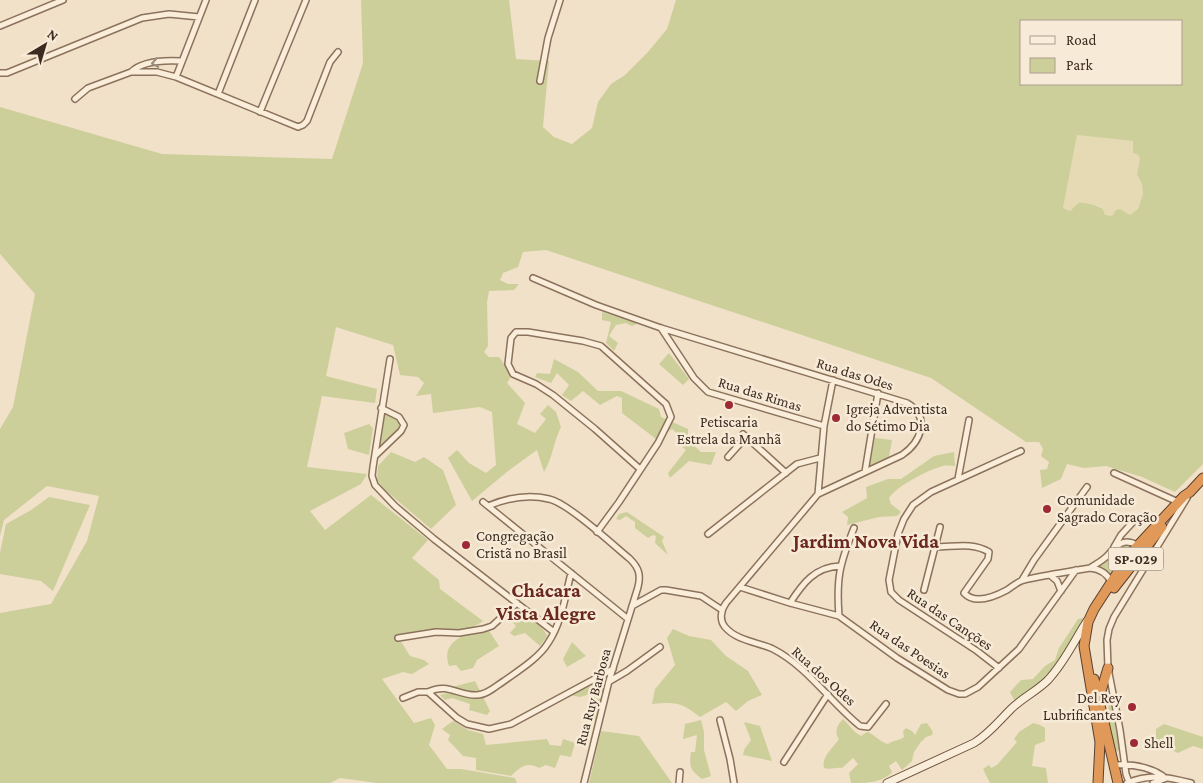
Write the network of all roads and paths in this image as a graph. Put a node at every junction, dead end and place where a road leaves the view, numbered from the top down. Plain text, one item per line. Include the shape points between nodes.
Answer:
1 (63, 0) edge
2 (206, 0) edge
3 (255, 0) edge
4 (306, 0) edge
5 (560, 0) edge
6 (199, 18) junction
7 (0, 26) edge
8 (338, 52) dead end
9 (182, 61) junction
10 (131, 72) junction
11 (0, 73) edge
12 (176, 77) junction
13 (540, 81) dead end
14 (218, 94) junction
15 (75, 99) dead end
16 (260, 112) junction
17 (533, 278) dead end
18 (661, 328) junction
19 (390, 359) dead end
20 (833, 380) junction
21 (878, 393) junction
22 (381, 408) junction
23 (969, 420) dead end
24 (824, 426) junction
25 (1021, 451) dead end
26 (374, 456) junction
27 (728, 457) dead end
28 (820, 458) junction
29 (640, 469) junction
30 (865, 472) junction
31 (786, 473) junction
32 (1114, 473) dead end
33 (958, 478) junction
34 (1203, 478) edge
35 (1087, 487) dead end
36 (818, 494) junction
37 (1189, 495) junction
38 (483, 502) dead end
39 (1178, 502) junction
40 (488, 506) junction
41 (1133, 522) dead end
42 (940, 527) dead end
43 (854, 528) dead end
44 (596, 532) junction
45 (708, 534) dead end
46 (1134, 543) junction
47 (935, 547) junction
48 (1113, 549) junction
49 (840, 566) junction
50 (1090, 568) junction
51 (1076, 570) junction
52 (571, 573) junction
53 (1049, 575) junction
54 (1122, 577) junction
55 (1022, 580) junction
56 (1111, 582) junction
57 (740, 586) junction
58 (924, 590) dead end
59 (1061, 591) junction
60 (790, 602) junction
61 (517, 603) junction
62 (632, 606) junction
63 (722, 610) junction
64 (1091, 614) junction
65 (839, 616) junction
66 (628, 619) junction
67 (554, 632) junction
68 (398, 638) dead end
69 (1072, 646) junction
70 (1084, 646) junction
71 (660, 647) dead end
72 (999, 668) junction
73 (1108, 668) junction
74 (613, 669) junction
75 (609, 681) junction
76 (428, 692) junction
77 (828, 694) junction
78 (403, 698) dead end
79 (1099, 698) junction
80 (886, 704) dead end
81 (720, 720) dead end
82 (784, 762) dead end
83 (1125, 764) junction
84 (1115, 765) junction
85 (1139, 766) junction
86 (680, 772) dead end
87 (1166, 777) junction
88 (1099, 778) edge
89 (1140, 779) junction
90 (1128, 782) edge
91 (584, 783) edge
92 (679, 783) edge
93 (734, 783) edge
94 (886, 783) edge
95 (1118, 783) edge
96 (1153, 783) edge
97 (1191, 783) edge

1 - 7 street
2 - 6 street
3 - 14 street
4 - 16 street
5 - 13 street via 548,38
6 - 9 street
6 - 11 street via 169,14 142,18 7,73
8 - 16 street via 330,62 303,125 296,127
9 -> 10 street via 152,63
9 - 12 street
10 - 12 street via 157,72
10 - 15 street via 88,88
12 - 14 street
14 - 16 street
17 - 18 street, Rua das Odes
18 - 20 street, Rua das Odes
18 - 24 street, Rua das Rimas via 694,378 708,392
19 - 22 street
20 - 21 street, Rua das Odes
20 - 24 street
21 - 30 street
21 - 30 street, Rua das Odes via 917,410 921,417 919,433 912,448
22 - 26 street
22 - 26 street via 399,417 404,425
23 - 33 street
24 - 28 street
25 - 33 street, Rua das Canções
26 - 61 street via 372,476 377,489
27 - 31 street via 745,435
28 - 31 street via 800,462
28 - 36 street
29 - 29 street via 668,424 670,414 666,404 600,346 528,332 515,333 508,357 513,374 553,395
29 - 44 street
30 - 36 street, Rua das Odes
31 - 45 street
32 - 39 street
33 - 72 street, Rua das Canções via 917,500 906,513 898,534 890,587 894,596 909,608
34 - 37 highway, SP-029
35 - 55 street
36 - 57 street, Rua das Odes
37 - 39 highway, SP-029
37 - 54 highway, SP-029
37 - 73 street via 1114,617 1107,640
38 - 40 street
39 - 46 highway, SP-029 via 1145,537
40 - 44 street via 511,498 550,499
40 - 52 street
41 - 48 street
42 - 47 street
43 - 49 street
44 - 62 street, Rua Ruy Barbosa via 638,568 639,582
46 - 48 street
46 - 54 highway via 1137,552
46 - 56 highway, SP-029
47 - 55 street via 964,545 990,553 964,593 971,599 986,598
47 - 58 street
48 - 50 street
49 - 60 street via 829,566 816,572
49 - 65 street
50 - 51 street
50 - 56 street via 1103,571
51 - 53 street
51 - 59 street, Rua das Poesias
52 - 66 street
52 - 67 street
53 - 55 street
53 - 59 street via 1057,581
54 - 79 highway, SP-029 via 1099,610 1091,631 1090,658
56 - 64 highway, SP-029
57 - 60 street, Rua das Poesias
57 - 63 street
59 - 72 street, Rua das Poesias via 1032,634
60 - 65 street, Rua das Poesias
61 - 67 street
61 - 68 street via 492,626 482,629
62 - 63 street via 666,590 701,596
62 - 66 street, Rua Ruy Barbosa
63 - 77 street, Rua dos Odes via 722,622 732,634 778,652
64 - 69 main road
64 - 70 highway, SP-029
65 - 72 street, Rua das Poesias via 897,658 954,693 971,692
66 - 74 street, Rua Ruy Barbosa
67 - 76 street via 535,657 486,693 475,696 440,688
69 - 70 main road
69 - 94 main road via 1048,679 1012,707 980,740
70 - 88 highway, SP-029 via 1100,742
71 - 75 street
73 - 79 highway
73 - 83 street
74 - 75 street, Rua Ruy Barbosa
74 - 76 street via 511,724 489,730 457,718
75 - 91 street, Rua Ruy Barbosa
76 - 78 street
77 - 80 street, Rua dos Odes via 865,728
77 - 82 street
79 - 84 highway, SP-029
81 - 93 street
83 - 84 street
83 - 85 street
83 - 90 street
84 - 88 highway via 1106,767
84 - 95 highway, SP-029
85 - 87 street
85 - 89 street
86 - 92 street
87 - 89 street
87 - 96 street
87 - 97 street
89 - 90 street

